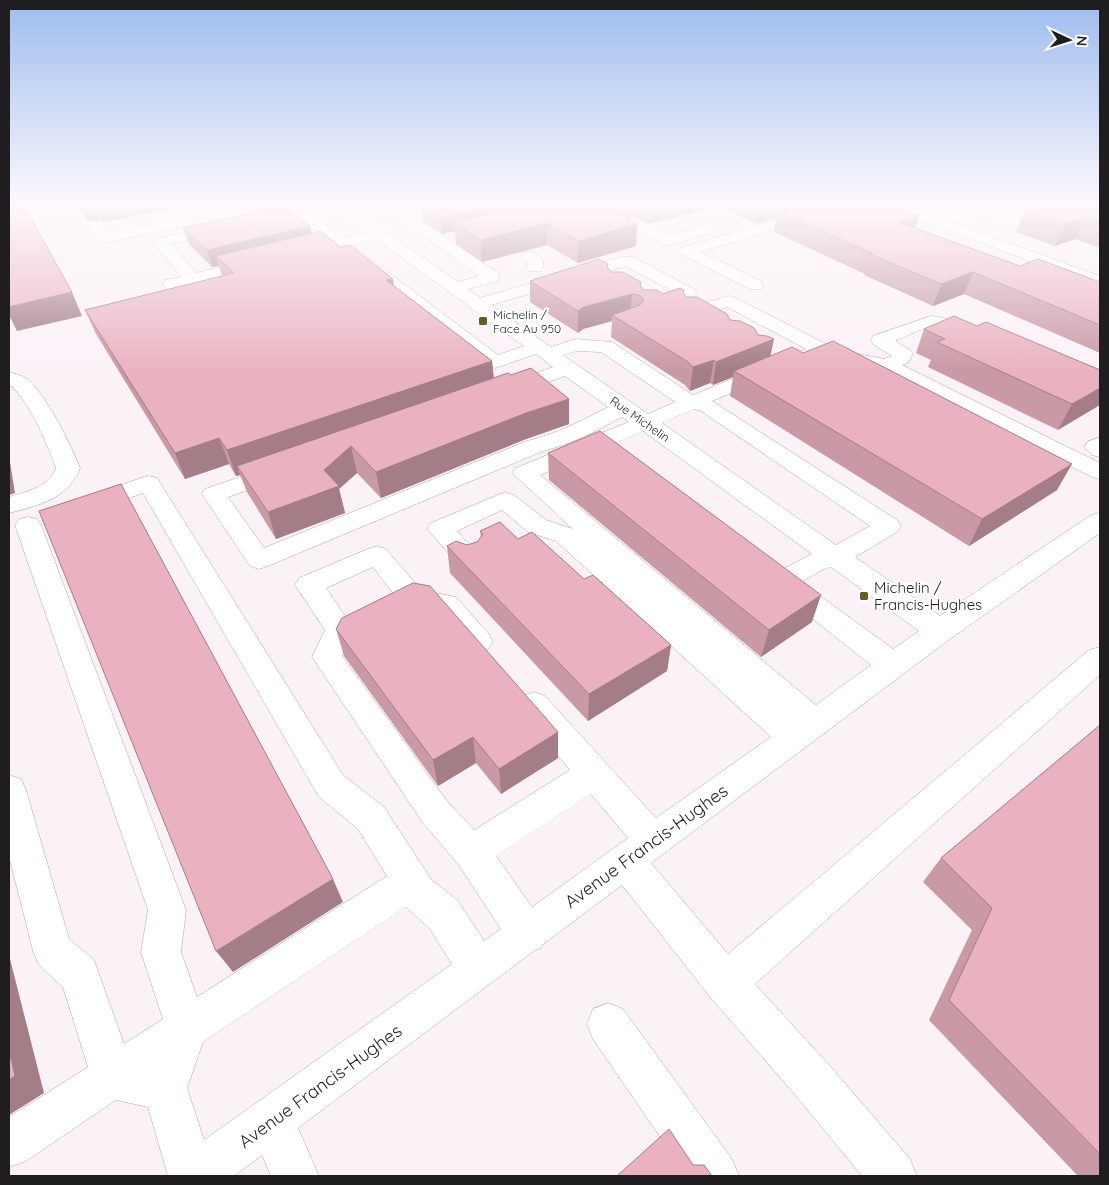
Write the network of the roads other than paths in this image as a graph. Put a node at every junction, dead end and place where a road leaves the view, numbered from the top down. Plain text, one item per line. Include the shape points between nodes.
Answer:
1 (177, 261) edge
2 (265, 261) edge
3 (365, 261) edge
4 (403, 261) edge
5 (416, 261) edge
6 (483, 261) edge
7 (622, 261) edge
8 (628, 261) edge
9 (708, 261) edge
10 (1043, 261) edge
11 (538, 263) dead end
12 (375, 268) junction
13 (503, 271) junction
14 (1069, 271) junction
15 (653, 275) junction
16 (192, 279) junction
17 (635, 281) edge
18 (1100, 282) edge
19 (755, 285) dead end
20 (455, 288) junction
21 (1074, 290) edge
22 (187, 303) edge
23 (477, 304) junction
24 (649, 306) edge
25 (692, 313) edge
26 (771, 323) junction
27 (607, 330) dead end
28 (752, 330) edge
29 (798, 337) junction
30 (779, 344) dead end
31 (575, 345) junction
32 (996, 345) edge
33 (821, 349) junction
34 (543, 351) junction
35 (886, 365) junction
36 (568, 368) junction
37 (9, 378) edge
38 (484, 398) edge
39 (693, 402) junction
40 (624, 407) junction
41 (644, 422) junction
42 (597, 443) junction
43 (1100, 444) edge
44 (1100, 450) edge
45 (298, 464) edge
46 (635, 472) edge
47 (1100, 472) edge
48 (15, 520) edge
49 (1095, 530) edge
50 (835, 557) junction
51 (470, 561) edge
52 (940, 631) junction
53 (1100, 658) edge
54 (894, 666) junction
55 (804, 731) junction
56 (594, 773) junction
57 (9, 790) edge
58 (471, 852) junction
59 (639, 852) junction
60 (411, 882) junction
61 (527, 934) junction
62 (479, 969) junction
63 (726, 982) junction
64 (608, 1024) dead end
65 (187, 1028) junction
66 (113, 1076) junction
67 (165, 1088) junction
68 (271, 1122) junction
69 (9, 1144) edge
70 (194, 1176) edge
71 (295, 1176) edge
72 (715, 1176) edge
73 (893, 1176) edge

1 - 16 street
2 - 16 street
3 - 12 street
4 - 12 street
5 - 20 street, Rue Michelin
6 - 13 street
7 - 23 street
8 - 15 street
9 - 19 street
10 - 14 street
11 - 13 street
12 - 34 street via 495,362
13 - 20 street
14 - 18 street
14 - 21 street via 1047,279
15 - 17 street
15 - 24 street via 688,293
16 - 22 street via 171,284
20 - 23 street, Rue Michelin
23 - 34 street, Rue Michelin
25 - 26 street via 728,301
26 - 28 street
26 - 29 street
27 - 31 street
29 - 30 street
29 - 33 street
31 - 34 street
31 - 39 street via 605,346
32 - 35 street via 948,324 928,322 880,340 903,354 901,359
33 - 35 street via 830,354
33 - 39 street
34 - 36 street, Rue Michelin
35 - 47 street
36 - 38 street
36 - 40 street, Rue Michelin
37 - 48 street via 24,388 44,419 68,468 66,475
39 - 41 street
39 - 50 street via 708,407 888,526
40 - 41 street, Rue Michelin
40 - 45 street via 555,441 535,446 259,560 214,494
41 - 42 street
41 - 50 street, Rue Michelin
42 - 46 street
42 - 55 street via 524,474
43 - 44 street via 1095,447
48 - 60 street via 148,483 331,786 371,818
48 - 65 street via 167,910 161,952
49 - 52 street, Avenue Francis-Hughes
50 - 52 street, Rue Michelin
50 - 54 street via 774,576
51 - 55 street via 440,529 505,500 537,526 564,535
52 - 54 street, Avenue Francis-Hughes
53 - 63 street
54 - 55 street, Avenue Francis-Hughes
55 - 59 street, Avenue Francis-Hughes
56 - 58 street
56 - 58 street via 446,604 412,598 377,555 309,585 340,629 326,657 435,812
56 - 59 street
57 - 66 street via 53,951 80,974
58 - 61 street
59 - 61 street, Avenue Francis-Hughes
59 - 63 street
60 - 62 street via 444,915
60 - 65 street
61 - 62 street, Avenue Francis-Hughes
62 - 68 street, Avenue Francis-Hughes
63 - 73 street
64 - 72 street
65 - 66 street
65 - 67 street
66 - 67 street
66 - 69 street
67 - 70 street
68 - 70 street, Avenue Francis-Hughes
68 - 71 street

